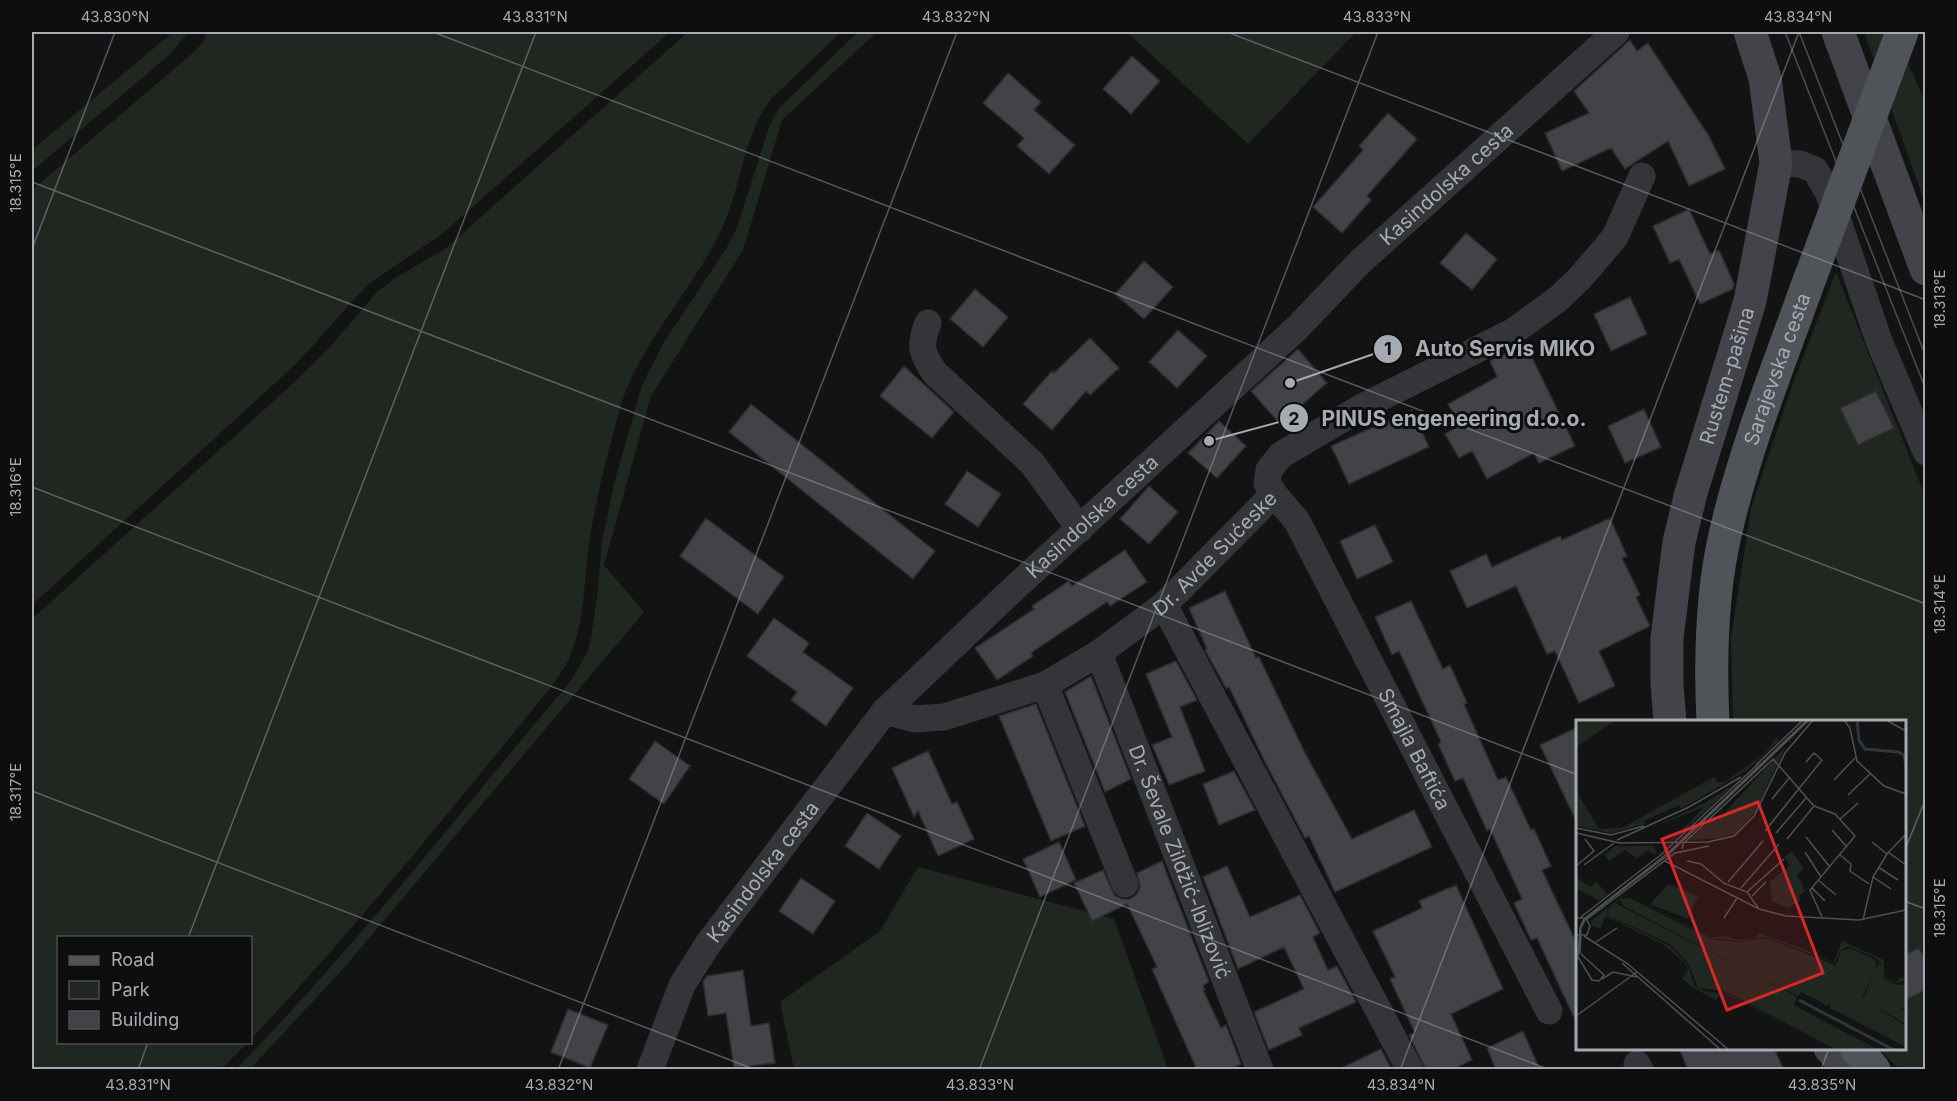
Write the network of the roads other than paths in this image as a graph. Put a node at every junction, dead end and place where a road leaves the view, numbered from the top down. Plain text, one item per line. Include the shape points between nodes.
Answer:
1 (1616, 32) edge
2 (1750, 32) edge
3 (1838, 32) edge
4 (1902, 32) edge
5 (1776, 163) junction
6 (1642, 176) dead end
7 (1926, 269) edge
8 (928, 323) dead end
9 (1926, 452) edge
10 (1274, 494) junction
11 (1080, 529) junction
12 (1164, 605) junction
13 (1099, 653) junction
14 (1045, 685) junction
15 (885, 711) junction
16 (1670, 720) edge
17 (1713, 720) edge
18 (1125, 884) dead end
19 (1549, 1011) dead end
20 (1832, 1050) edge
21 (1858, 1050) edge
22 (651, 1070) edge
23 (1260, 1070) edge
24 (1410, 1070) edge
25 (1850, 1070) edge
26 (1874, 1070) edge

1 - 11 street, Kasindolska cesta via 1360,262 1297,328
2 - 5 main road, Rustem-pašina via 1765,78
3 - 7 main road
4 - 17 main road, Sarajevska cesta, bridge via 1748,451 1724,537 1713,609
5 - 9 street via 1800,164 1815,170 1828,192 1879,341
5 - 16 main road, Rustem-pašina via 1750,301 1679,542 1667,638
6 - 10 street, Dr. Avde Sućeske via 1615,237 1558,299 1514,331 1364,406 1281,455 1269,470 1267,483
8 - 11 street via 922,340 924,357 935,373 1032,463
10 - 12 street, Dr. Avde Sućeske
10 - 19 street, Smajla Baftića via 1297,521
11 - 15 street, Kasindolska cesta
12 - 13 street, Dr. Avde Sućeske
12 - 24 street
13 - 14 street, Dr. Avde Sućeske
13 - 23 street, Dr. Ševale Zildžić-Iblizović
14 - 15 street, Dr. Avde Sućeske via 944,717 914,719
14 - 18 street
15 - 22 street, Kasindolska cesta via 708,944 682,985
20 - 25 main road
21 - 26 main road

